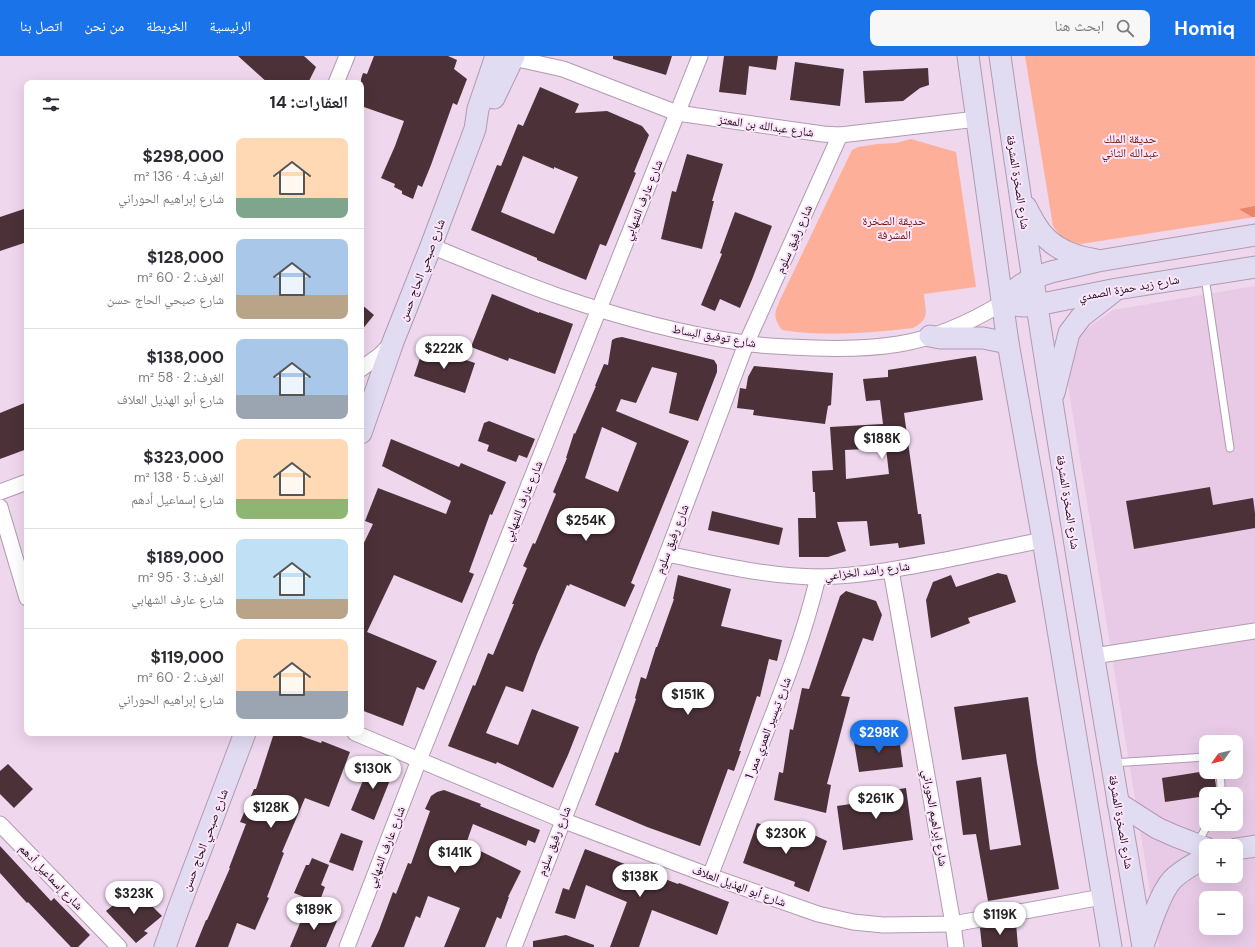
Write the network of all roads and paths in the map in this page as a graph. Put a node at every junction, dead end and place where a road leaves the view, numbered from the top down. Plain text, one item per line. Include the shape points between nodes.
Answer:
1 (347, 56) edge
2 (542, 56) edge
3 (700, 56) edge
4 (968, 56) edge
5 (1000, 56) edge
6 (508, 57) edge
7 (563, 69) junction
8 (337, 80) edge
9 (677, 113) junction
10 (977, 119) junction
11 (840, 135) junction
12 (1019, 193) junction
13 (1255, 234) edge
14 (431, 246) junction
15 (1098, 261) junction
16 (1255, 267) edge
17 (1205, 275) junction
18 (1033, 278) junction
19 (1117, 289) junction
20 (1002, 303) junction
21 (1037, 305) junction
22 (599, 309) junction
23 (930, 336) junction
24 (393, 342) junction
25 (746, 344) junction
26 (1008, 344) junction
27 (364, 367) edge
28 (1052, 403) junction
29 (364, 424) edge
30 (1230, 448) dead end
31 (24, 483) edge
32 (0, 492) edge
33 (0, 507) edge
34 (1043, 540) junction
35 (666, 554) junction
36 (891, 570) junction
37 (818, 577) junction
38 (24, 588) edge
39 (1255, 631) edge
40 (1094, 656) junction
41 (244, 736) edge
42 (362, 736) edge
43 (1199, 757) edge
44 (419, 760) junction
45 (1111, 763) junction
46 (1118, 804) junction
47 (562, 820) junction
48 (0, 824) edge
49 (1255, 846) edge
50 (1199, 848) edge
51 (1243, 848) edge
52 (1199, 854) edge
53 (710, 876) junction
54 (1102, 897) junction
55 (954, 924) junction
56 (119, 947) edge
57 (165, 947) edge
58 (347, 947) edge
59 (514, 947) edge
60 (956, 947) edge
61 (1110, 947) edge
62 (1143, 947) edge

1 - 8 street
2 - 7 street, شارع عبدالله بن المعتز
3 - 9 street, شارع عارف الشهابي
4 - 10 main road
5 - 12 main road, شارع الصخرة المشرفة
6 - 7 street, شارع عبدالله بن المعتز
6 - 14 main road, شارع صبحي الحاج حسن via 478,109 475,129
7 - 9 street, شارع عبدالله بن المعتز
9 - 11 street, شارع عبدالله بن المعتز
9 - 22 street, شارع عارف الشهابي
10 - 11 street, شارع عبدالله بن المعتز
10 - 20 main road
11 - 25 street, شارع رفيق سلوم
12 - 15 main road via 1035,226 1048,240 1066,252
12 - 18 main road, شارع الصخرة المشرفة
13 - 15 main road
14 - 22 street, شارع توفيق البساط
14 - 24 main road, شارع صبحي الحاج حسن
15 - 18 main road
16 - 17 main road, شارع زيد حمزة الصمدي
17 - 19 main road, شارع زيد حمزة الصمدي
17 - 30 lane
18 - 20 main road via 1011,293
18 - 21 main road, شارع الصخرة المشرفة
19 - 21 main road, شارع زيد حمزة الصمدي
19 - 28 main road via 1081,317 1069,333
20 - 21 main road, شارع زيد حمزة الصمدي via 1014,306
20 - 23 street, شارع توفيق البساط via 960,325
20 - 26 main road
21 - 28 main road, شارع الصخرة المشرفة
22 - 25 street, شارع توفيق البساط via 649,324
22 - 44 street, شارع عارف الشهابي
23 - 25 street, شارع توفيق البساط via 899,344 871,347 818,348
23 - 26 main road via 983,338
24 - 27 street
24 - 29 main road, شارع صبحي الحاج حسن
25 - 35 street, شارع رفيق سلوم
26 - 34 main road
28 - 40 main road, شارع الصخرة المشرفة
31 - 32 street
33 - 38 street
34 - 36 street, شارع راشد الخزاعي
34 - 54 main road
35 - 37 street, شارع راشد الخزاعي via 782,575
35 - 47 street, شارع رفيق سلوم
36 - 37 street, شارع راشد الخزاعي
36 - 55 street, شارع إبراهيم الحوراني
37 - 53 street, شارع تيسير العمري ممر 1 via 806,624 786,682
39 - 40 street
40 - 45 main road, شارع الصخرة المشرفة
41 - 57 main road, شارع صبحي الحاج حسن
42 - 44 street, شارع أبو الهذيل العلاف
43 - 45 lane
44 - 47 street, شارع أبو الهذيل العلاف
44 - 58 street, شارع عارف الشهابي
45 - 46 main road, شارع الصخرة المشرفة
46 - 50 main road via 1157,828
46 - 62 main road, شارع الصخرة المشرفة
47 - 53 street, شارع أبو الهذيل العلاف
47 - 59 street, شارع رفيق سلوم
48 - 56 street, شارع إسماعيل أدهم
49 - 51 main road
52 - 62 main road via 1168,886
53 - 55 street, شارع أبو الهذيل العلاف via 818,914 853,922 883,925
54 - 55 street, شارع أبو الهذيل العلاف
54 - 61 main road
55 - 60 street, شارع إبراهيم الحوراني

